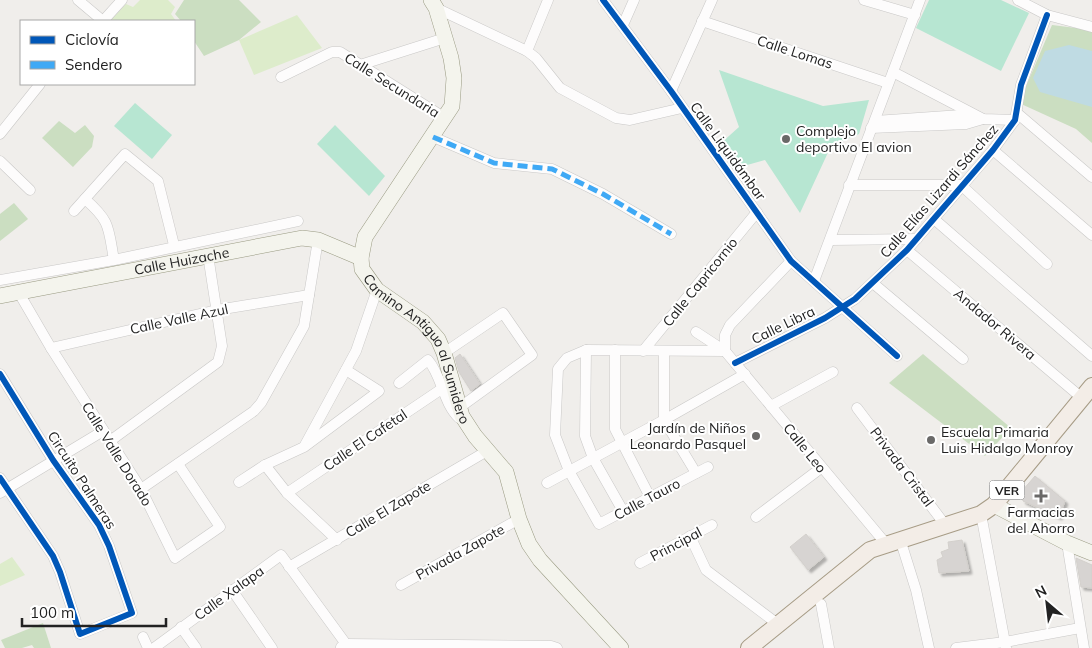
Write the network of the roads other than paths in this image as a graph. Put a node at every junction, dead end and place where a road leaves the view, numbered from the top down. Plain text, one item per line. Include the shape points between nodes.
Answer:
1 (78, 0) edge
2 (122, 0) edge
3 (538, 0) edge
4 (603, 0) edge
5 (634, 0) edge
6 (712, 0) edge
7 (920, 0) edge
8 (1018, 0) edge
9 (871, 1) edge
10 (433, 4) edge
11 (547, 4) edge
12 (914, 15) junction
13 (1047, 15) junction
14 (102, 20) edge
15 (104, 20) edge
16 (702, 21) junction
17 (623, 25) junction
18 (1092, 26) edge
19 (446, 38) junction
20 (527, 51) junction
21 (360, 64) junction
22 (893, 72) junction
23 (281, 77) dead end
24 (888, 83) junction
25 (39, 85) edge
26 (671, 91) junction
27 (682, 108) junction
28 (1016, 117) junction
29 (445, 118) junction
30 (983, 119) junction
31 (873, 124) junction
32 (0, 134) edge
33 (433, 137) junction
34 (993, 150) junction
35 (0, 161) edge
36 (1092, 177) edge
37 (849, 185) junction
38 (961, 185) junction
39 (30, 190) dead end
40 (86, 199) junction
41 (74, 211) dead end
42 (757, 212) junction
43 (934, 219) junction
44 (298, 221) dead end
45 (671, 234) dead end
46 (1092, 235) edge
47 (917, 239) junction
48 (318, 240) junction
49 (831, 240) junction
50 (174, 245) junction
51 (907, 250) junction
52 (208, 255) junction
53 (360, 258) junction
54 (114, 260) junction
55 (791, 260) junction
56 (1047, 264) dead end
57 (0, 280) edge
58 (814, 281) junction
59 (874, 284) junction
60 (377, 290) junction
61 (19, 292) junction
62 (309, 295) junction
63 (0, 296) edge
64 (842, 308) junction
65 (216, 310) junction
66 (696, 332) dead end
67 (51, 348) junction
68 (586, 350) junction
69 (615, 350) junction
70 (724, 351) junction
71 (643, 352) junction
72 (664, 352) junction
73 (444, 353) junction
74 (897, 356) dead end
75 (1092, 356) edge
76 (963, 358) dead end
77 (735, 363) junction
78 (346, 370) junction
79 (833, 372) dead end
80 (0, 374) edge
81 (745, 374) junction
82 (399, 383) dead end
83 (443, 388) junction
84 (1087, 392) edge
85 (771, 406) junction
86 (459, 408) junction
87 (857, 408) dead end
88 (664, 420) junction
89 (466, 423) junction
90 (104, 431) junction
91 (110, 442) junction
92 (620, 443) junction
93 (304, 447) junction
94 (487, 451) junction
95 (593, 458) junction
96 (53, 460) junction
97 (178, 464) junction
98 (265, 465) junction
99 (708, 467) dead end
100 (569, 471) junction
101 (818, 471) junction
102 (696, 473) junction
103 (0, 478) edge
104 (238, 482) dead end
105 (547, 483) dead end
106 (141, 489) junction
107 (3, 491) edge
108 (287, 493) junction
109 (650, 497) junction
110 (988, 509) junction
111 (623, 511) junction
112 (756, 517) dead end
113 (519, 519) junction
114 (712, 525) dead end
115 (946, 526) junction
116 (690, 536) junction
117 (337, 540) junction
118 (893, 542) junction
119 (1066, 543) junction
120 (1092, 553) edge
121 (640, 563) dead end
122 (289, 567) junction
123 (401, 586) dead end
124 (232, 590) junction
125 (821, 604) junction
126 (778, 625) junction
127 (181, 627) junction
128 (1080, 628) junction
129 (143, 637) dead end
130 (1006, 645) edge
131 (343, 646) edge
132 (148, 648) edge
133 (154, 648) edge
134 (196, 648) edge
135 (272, 648) edge
136 (557, 648) edge
137 (621, 648) edge
138 (749, 648) edge
139 (767, 648) edge
140 (829, 648) edge
141 (928, 648) edge
142 (956, 648) edge
143 (1084, 648) edge

1 - 14 street
2 - 15 street
3 - 11 street
4 - 17 street, Calle Liquidámbar
5 - 17 street
6 - 16 street
7 - 12 street
8 - 13 street
9 - 12 street
10 - 19 main road, Camino Antiguo al Sumidero
10 - 20 street
11 - 20 street
12 - 22 street
13 - 18 street
13 - 28 street, Calle Elías Lizardi Sánchez via 1021,86
16 - 24 street, Calle Lomas
16 - 26 street
17 - 26 street, Calle Liquidámbar
19 - 21 street
19 - 29 main road, Camino Antiguo al Sumidero via 455,94
20 - 27 street via 560,88 616,118 630,120
21 - 23 street, Calle Secundaria via 340,52 332,52
21 - 29 street, Calle Secundaria
22 - 24 street
22 - 30 street
24 - 31 street
25 - 32 street
26 - 27 street, Calle Liquidámbar
27 - 42 street, Calle Liquidámbar
28 - 30 street
28 - 34 street, Calle Elías Lizardi Sánchez
28 - 36 street
29 - 33 main road, Camino Antiguo al Sumidero
30 - 31 street via 966,124
31 - 37 street
33 - 45 street via 494,163 552,169 603,194
33 - 53 main road, Camino Antiguo al Sumidero via 365,237
34 - 38 street, Calle Elías Lizardi Sánchez
34 - 46 street
35 - 39 street
37 - 38 street
37 - 49 street
38 - 43 street, Calle Elías Lizardi Sánchez
38 - 56 street
40 - 41 street
40 - 50 street via 125,154 158,181
40 - 54 street via 107,222
42 - 55 street, Calle Liquidámbar
42 - 71 street, Calle Capricornio
43 - 47 street, Calle Elías Lizardi Sánchez
43 - 75 street
44 - 50 street, Calle Huizache
47 - 49 street
47 - 51 street, Calle Elías Lizardi Sánchez
48 - 52 main road, Calle Huizache via 302,238
48 - 53 main road, Calle Huizache
48 - 62 street
49 - 58 street
50 - 54 street, Calle Huizache
51 - 59 street, Calle Elías Lizardi Sánchez
51 - 84 street, Andador Rivera
52 - 61 main road, Calle Huizache
52 - 65 street
53 - 60 main road, Camino Antiguo al Sumidero via 362,270
54 - 57 street, Calle Huizache
55 - 58 street, Calle Liquidámbar
55 - 70 street via 730,325 725,335
58 - 64 street, Calle Liquidámbar
59 - 64 street, Calle Elías Lizardi Sánchez
59 - 76 street
60 - 73 main road, Camino Antiguo al Sumidero via 423,322 438,339
60 - 78 street
61 - 63 main road, Calle Huizache
61 - 67 street, Calle Valle Dorado
62 - 65 street, Calle Valle Azul
62 - 97 street via 304,326 261,403
64 - 74 street, Calle Liquidámbar
64 - 77 street, Calle Libra
65 - 67 street, Calle Valle Azul
65 - 91 street via 222,352 215,366
66 - 70 street, Calle Leo
67 - 90 street, Calle Valle Dorado
68 - 69 street
68 - 95 street via 583,422
68 - 100 street via 567,358 558,369 555,435
69 - 71 street
69 - 92 street via 613,418
70 - 72 street
70 - 77 street, Calle Leo
71 - 72 street
72 - 88 street
73 - 86 main road, Camino Antiguo al Sumidero
73 - 86 street via 503,313 532,355
77 - 81 street, Calle Leo
78 - 93 street
78 - 93 street via 379,392
79 - 85 street
80 - 96 street, Circuito Palmeras
81 - 85 street, Calle Leo
81 - 88 street
82 - 83 street via 428,360
83 - 89 street via 453,411
83 - 108 street, Calle El Cafetal
84 - 110 main road, VER
85 - 101 street, Calle Leo
86 - 89 main road, Camino Antiguo al Sumidero
87 - 115 street, Privada Cristal
88 - 92 street
88 - 102 street
89 - 94 main road, Camino Antiguo al Sumidero
90 - 91 street, Calle Valle Dorado
90 - 96 street
91 - 106 street, Calle Valle Dorado
92 - 95 street
92 - 109 street
93 - 98 street
94 - 113 main road, Camino Antiguo al Sumidero via 506,472
94 - 117 street, Calle El Zapote
95 - 100 street
95 - 111 street
96 - 107 street
96 - 107 street, Circuito Palmeras via 110,546 132,613 80,634 53,556
97 - 106 street
97 - 106 street, Calle Valle Dorado via 220,527 175,558
98 - 104 street
98 - 108 street
99 - 102 street, Calle Tauro
100 - 105 street
100 - 111 street, Calle Tauro via 599,524
101 - 112 street
101 - 118 street, Calle Leo
102 - 109 street, Calle Tauro
103 - 107 street, Circuito Palmeras
108 - 117 street
109 - 111 street, Calle Tauro
110 - 115 main road, VER
110 - 119 main road
110 - 130 street
113 - 123 street, Privada Zapote
113 - 137 main road, Camino Antiguo al Sumidero via 540,560
114 - 116 street, Principal
115 - 118 main road, VER
116 - 121 street, Principal
116 - 126 street via 706,570
117 - 122 street, Calle El Zapote
118 - 125 main road, VER
118 - 126 main road, VER via 870,550 857,559
118 - 141 street via 916,590
119 - 120 main road
119 - 128 street
122 - 124 street, Calle Xalapa via 281,555
122 - 131 street
124 - 127 street, Calle Xalapa
124 - 135 street
125 - 139 main road, VER
125 - 140 street
126 - 138 main road, VER
127 - 133 street, Calle Xalapa
127 - 134 street
128 - 130 street
128 - 143 street
129 - 132 street
130 - 142 street
131 - 136 street

